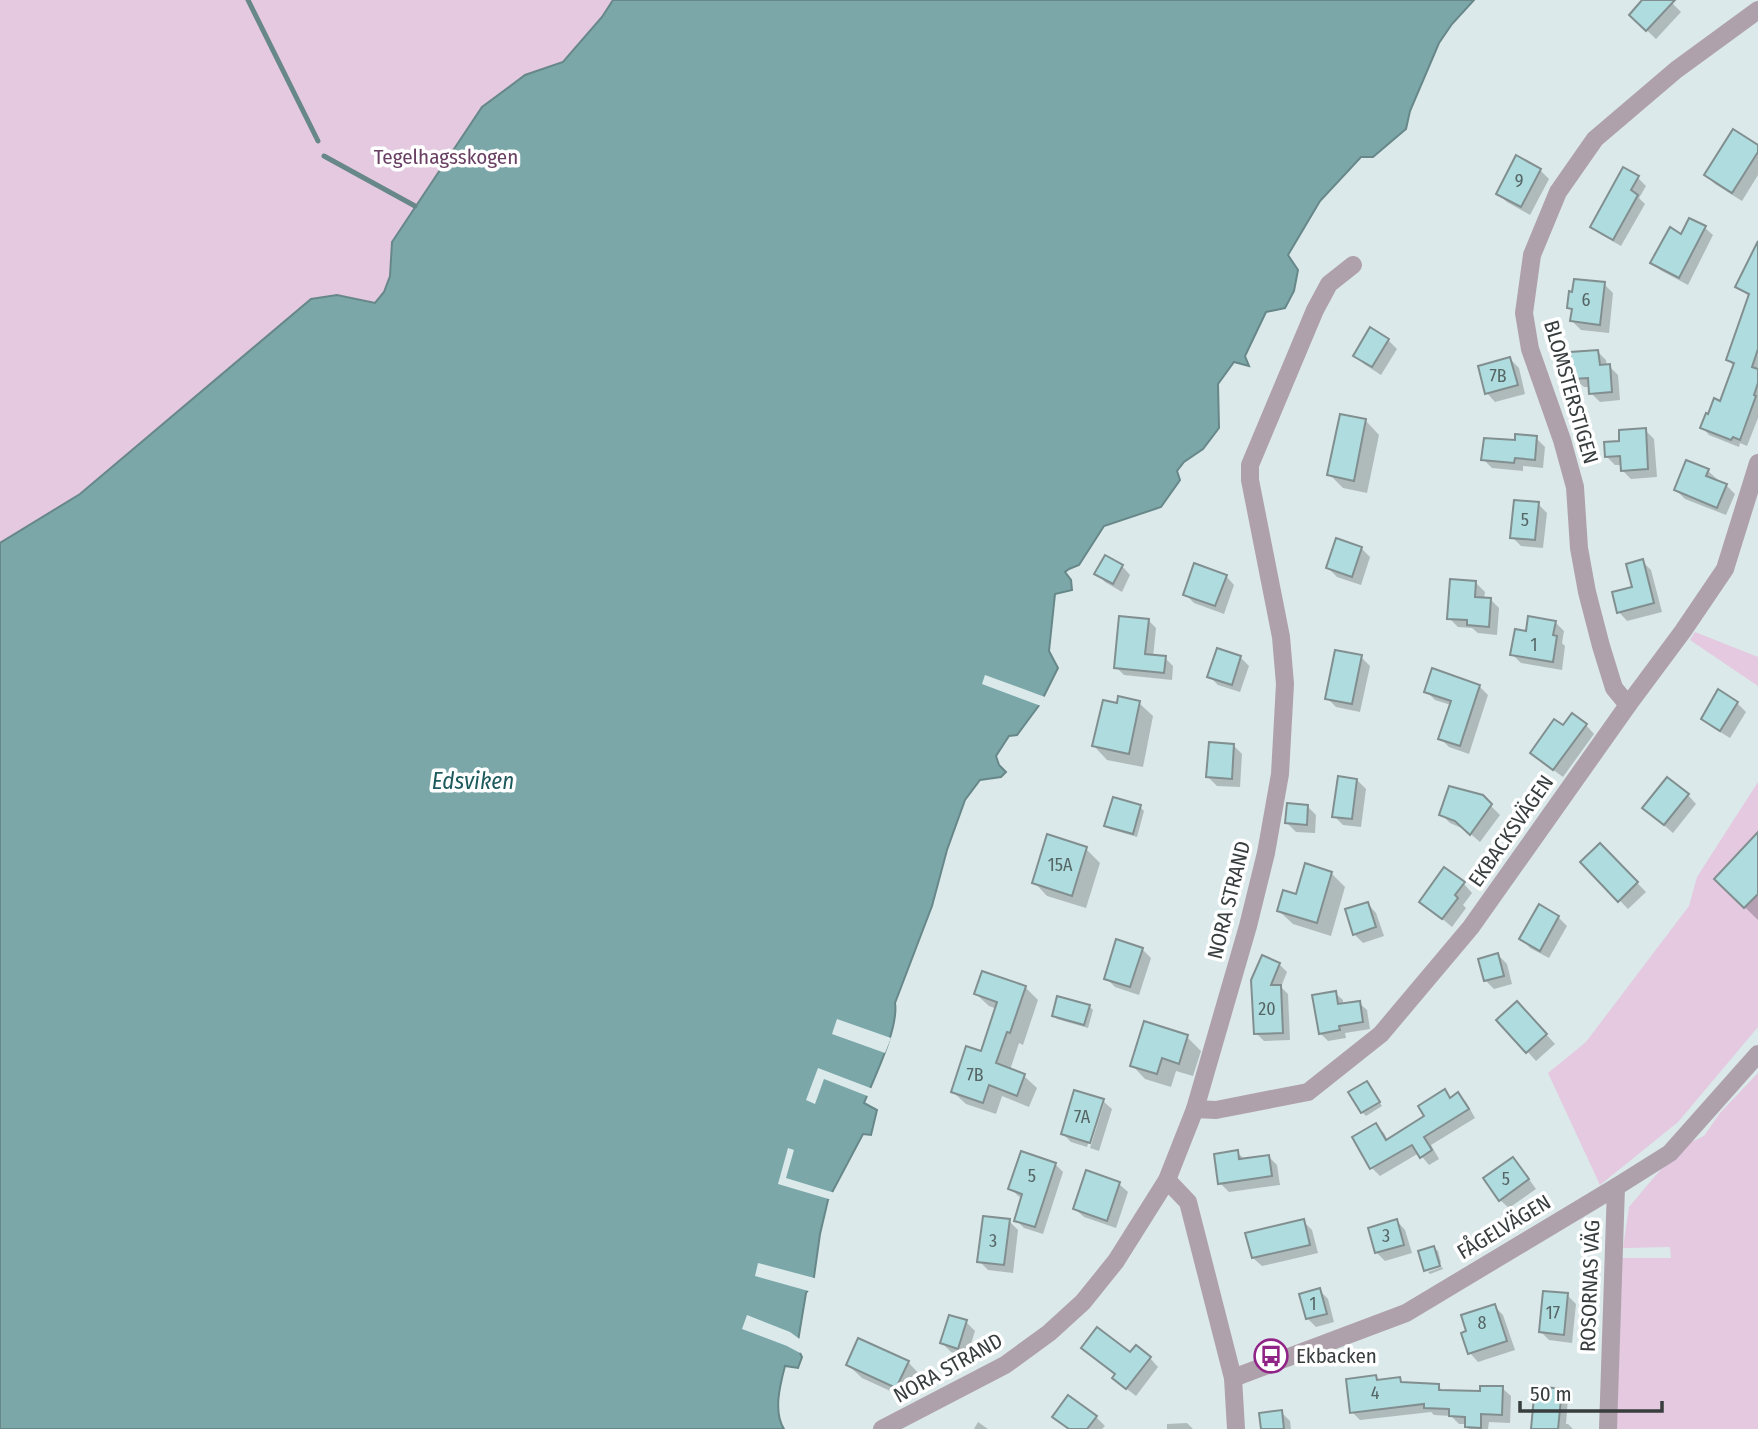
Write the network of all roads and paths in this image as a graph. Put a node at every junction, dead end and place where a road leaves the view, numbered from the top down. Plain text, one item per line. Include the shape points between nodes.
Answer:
1 (1758, 10) edge
2 (1353, 265) dead end
3 (1758, 463) edge
4 (1628, 705) junction
5 (1758, 1054) edge
6 (1195, 1109) junction
7 (1167, 1180) junction
8 (1616, 1187) junction
9 (1233, 1378) junction
10 (881, 1429) edge
11 (1236, 1429) edge
12 (1608, 1429) edge

1 - 4 street, BLOMSTERSTIGEN via 1676,70 1595,139 1558,192 1532,255 1524,313 1531,349 1575,487 1579,548 1601,646 1614,688
2 - 6 street, NORA STRAND via 1329,284 1315,310 1250,465 1284,672 1279,774 1251,914
3 - 4 street, EKBACKSVÄGEN via 1725,569
4 - 6 street, EKBACKSVÄGEN via 1471,926 1381,1034 1308,1092 1216,1110
5 - 8 street, FÅGELVÄGEN via 1670,1153
6 - 7 street, NORA STRAND
7 - 9 street via 1188,1202
7 - 10 street, NORA STRAND via 1116,1261 1049,1334 1005,1365
8 - 9 street, FÅGELVÄGEN via 1406,1313
8 - 12 street, ROSORNAS VÄG
9 - 11 street

